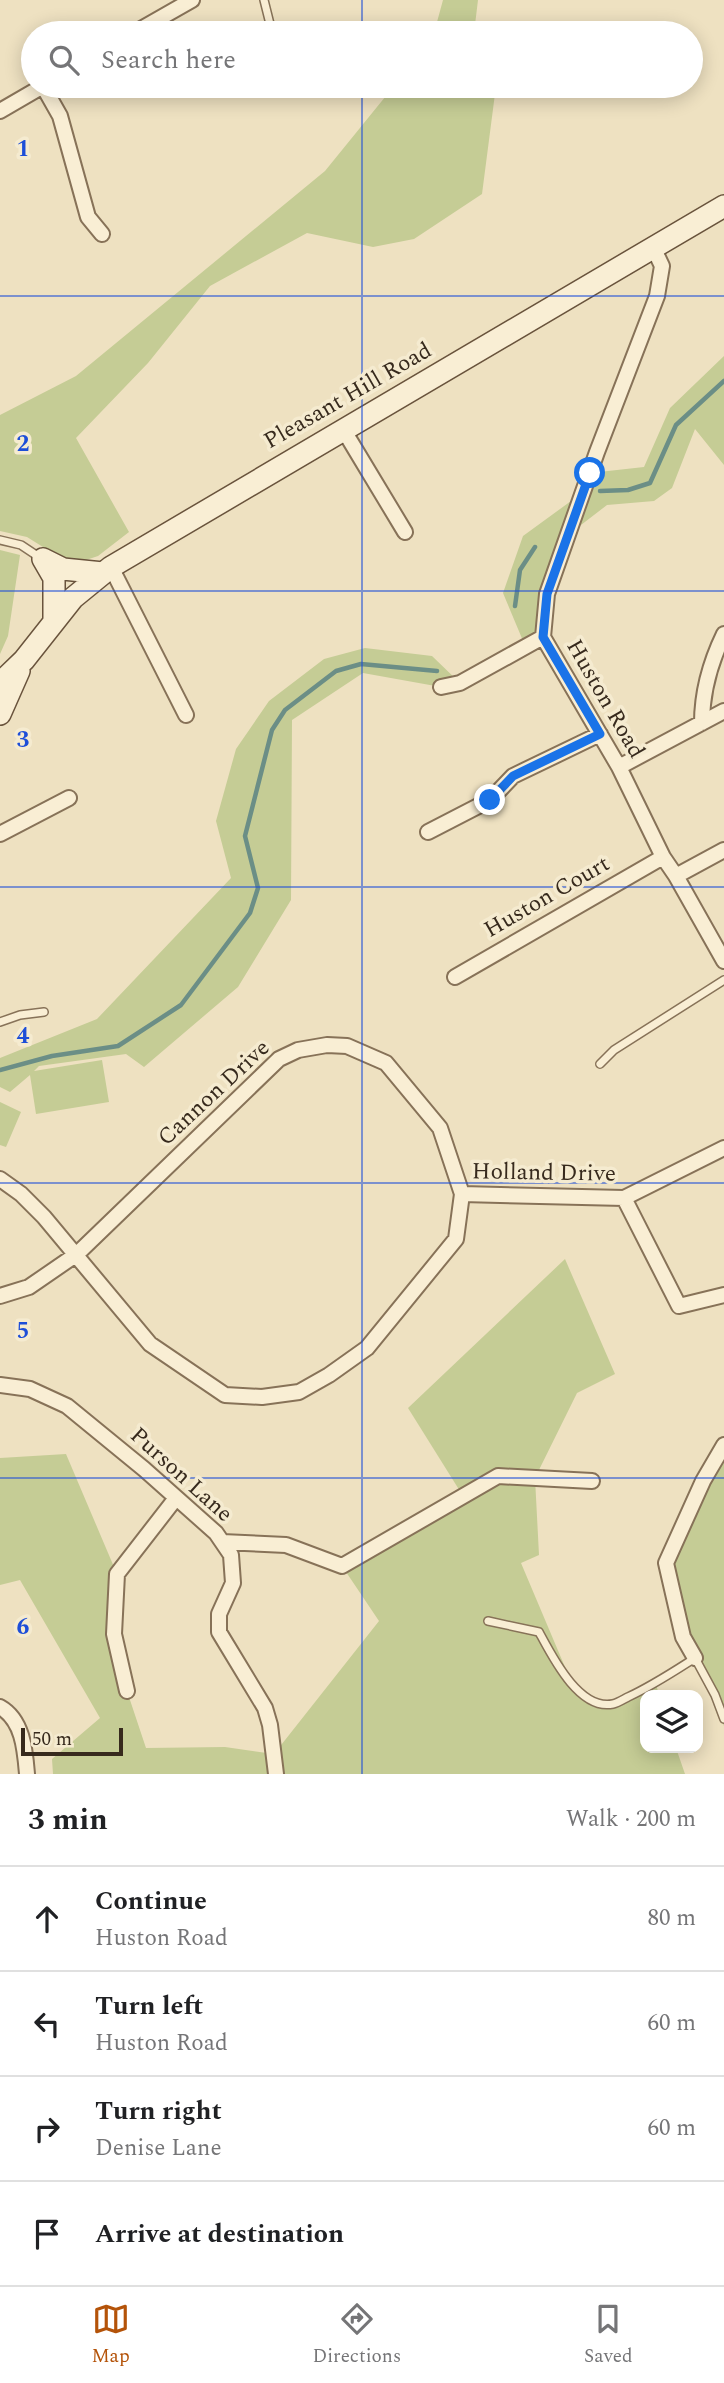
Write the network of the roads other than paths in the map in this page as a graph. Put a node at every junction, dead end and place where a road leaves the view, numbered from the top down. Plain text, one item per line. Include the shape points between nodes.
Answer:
1 (192, 0) edge
2 (264, 0) edge
3 (155, 21) edge
4 (269, 21) edge
5 (22, 98) edge
6 (50, 98) edge
7 (0, 111) edge
8 (724, 206) edge
9 (102, 234) dead end
10 (653, 247) junction
11 (343, 429) junction
12 (405, 532) dead end
13 (0, 540) edge
14 (43, 559) junction
15 (107, 570) junction
16 (54, 620) junction
17 (724, 634) edge
18 (543, 637) junction
19 (24, 660) junction
20 (0, 683) edge
21 (441, 687) dead end
22 (724, 710) edge
23 (0, 714) edge
24 (186, 715) dead end
25 (702, 723) junction
26 (600, 734) junction
27 (619, 768) junction
28 (69, 798) dead end
29 (428, 832) dead end
30 (0, 834) edge
31 (724, 850) edge
32 (663, 857) junction
33 (676, 876) junction
34 (724, 961) edge
35 (455, 977) dead end
36 (724, 980) edge
37 (44, 1012) dead end
38 (0, 1022) edge
39 (600, 1064) dead end
40 (724, 1149) edge
41 (0, 1179) edge
42 (462, 1194) junction
43 (624, 1198) junction
44 (77, 1254) junction
45 (724, 1295) edge
46 (0, 1296) edge
47 (0, 1385) edge
48 (724, 1445) edge
49 (592, 1481) dead end
50 (176, 1498) junction
51 (222, 1542) junction
52 (488, 1621) dead end
53 (695, 1658) junction
54 (127, 1691) dead end
55 (0, 1707) edge
56 (724, 1719) edge
57 (27, 1774) edge
58 (276, 1774) edge

1 - 3 street
2 - 4 lane
5 - 7 street
6 - 9 street via 60,116 88,217
8 - 10 main road, Pleasant Hill Road
10 - 11 main road, Pleasant Hill Road
10 - 18 street, Huston Road via 662,266 657,296 547,594
11 - 12 street
11 - 15 main road, Pleasant Hill Road
13 - 14 lane via 21,545
14 - 15 main road via 63,569
14 - 16 main road via 54,578
15 - 16 main road, Pleasant Hill Road
15 - 24 street
16 - 19 main road, Pleasant Hill Road
17 - 25 street via 702,696
18 - 21 street via 460,683
18 - 26 street, Huston Road
19 - 20 main road, Pleasant Hill Road
19 - 23 main road, Pleasant Hill Road
22 - 25 street
25 - 27 street
26 - 27 street, Huston Road
26 - 29 street via 513,776 490,800
27 - 32 street, Huston Road
28 - 30 street
31 - 33 street
32 - 33 street, Huston Road
32 - 35 street, Huston Court
33 - 34 street, Huston Road
36 - 39 lane via 614,1050
37 - 38 lane
40 - 43 street, Holland Drive
41 - 44 street, Holland Drive via 37,1209
42 - 43 street, Holland Drive
42 - 44 street, Cannon Drive via 440,1128 386,1063 347,1046 327,1045 279,1059
42 - 44 street, Holland Drive via 456,1238 367,1348 299,1392 225,1395 150,1343
43 - 45 street via 679,1306
44 - 46 street, Cannon Drive via 29,1287
47 - 50 street, Purson Lane via 30,1388 67,1406
48 - 53 street via 666,1563 683,1637
49 - 51 street via 498,1476 342,1566 286,1545
50 - 51 street, Purson Lane
50 - 54 street via 117,1574 114,1634
51 - 58 street, Purson Lane via 231,1555 233,1583 219,1614 219,1632 265,1708
52 - 53 lane via 539,1632 573,1686 595,1703 613,1704 656,1684
53 - 56 lane
55 - 57 street via 22,1735

